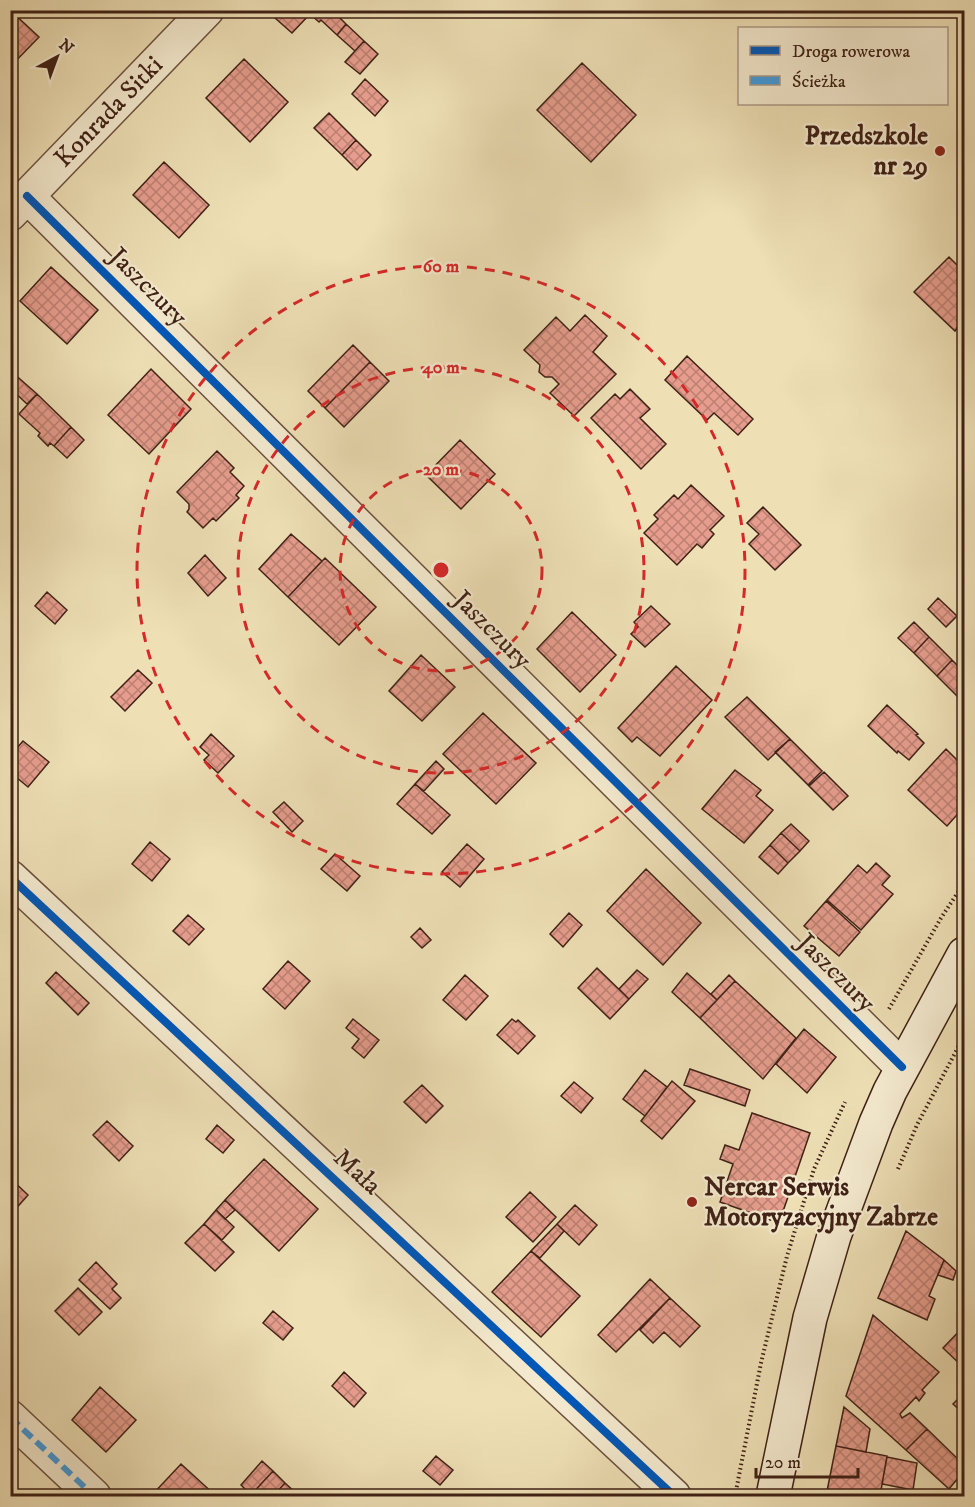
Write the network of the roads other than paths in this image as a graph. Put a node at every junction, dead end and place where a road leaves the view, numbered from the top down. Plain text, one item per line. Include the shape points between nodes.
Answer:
1 (207, 10) edge
2 (19, 205) edge
3 (10, 877) edge
4 (964, 954) edge
5 (902, 1067) junction
6 (10, 1417) edge
7 (94, 1497) edge
8 (674, 1497) edge
9 (773, 1497) edge

1 - 2 street, Konrada Sitki
2 - 5 street, Jaszczury
3 - 8 street, Mała
4 - 5 street
5 - 9 street via 876,1123 821,1278 796,1378
6 - 7 street

